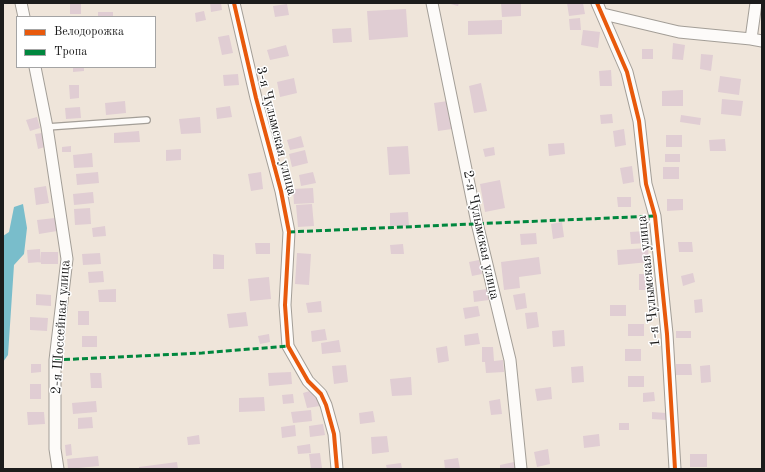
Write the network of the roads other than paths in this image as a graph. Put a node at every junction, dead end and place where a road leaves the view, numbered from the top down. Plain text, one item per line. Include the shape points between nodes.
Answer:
1 (21, 3) edge
2 (234, 3) edge
3 (432, 3) edge
4 (596, 3) edge
5 (756, 3) edge
6 (603, 14) junction
7 (24, 16) edge
8 (756, 40) edge
9 (35, 68) edge
10 (147, 120) dead end
11 (47, 127) junction
12 (58, 469) edge
13 (337, 469) edge
14 (521, 469) edge
15 (675, 469) edge

1 - 7 street
2 - 13 street, 3-я Чулымская улица via 289,232 285,305 288,346 308,381 321,394 326,405 334,434
3 - 14 street, 2-я Чулымская улица via 477,223 510,360
4 - 6 street, 1-я Чулымская улица
5 - 8 street
6 - 8 street via 679,32
6 - 15 street, 1-я Чулымская улица via 627,72 639,121 646,184 655,216 667,334
9 - 11 street, 2-я Шоссейная улица
10 - 11 lane
11 - 12 street, 2-я Шоссейная улица via 67,259 55,360 54,449

